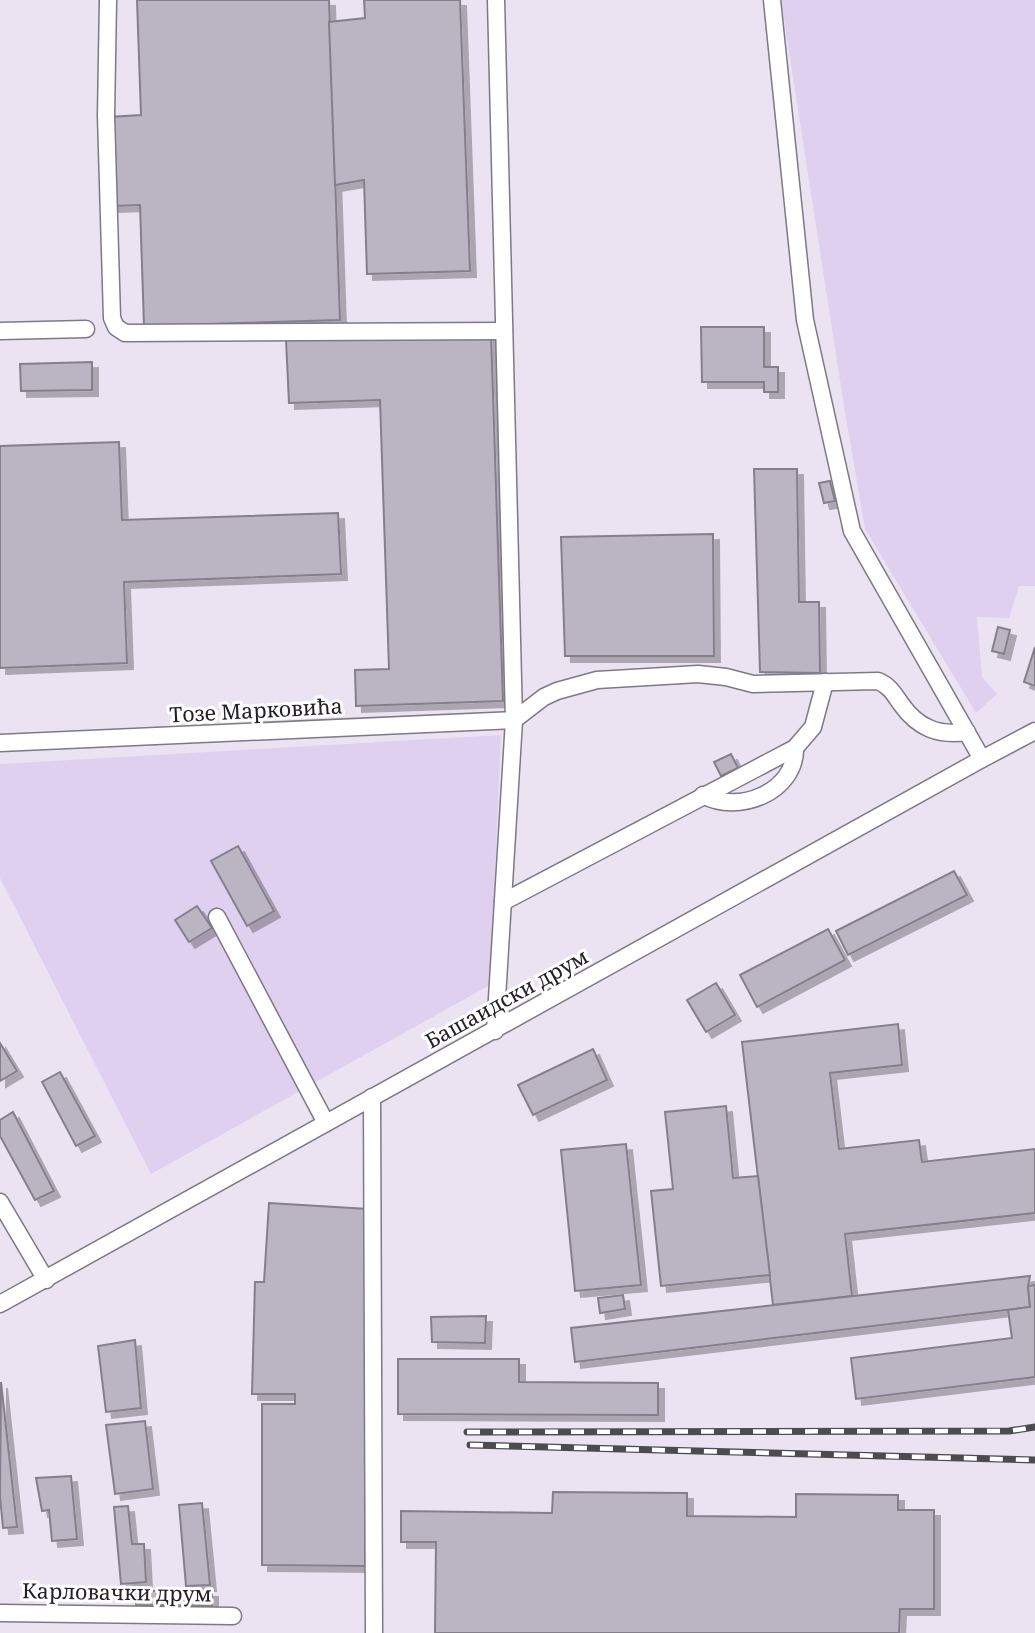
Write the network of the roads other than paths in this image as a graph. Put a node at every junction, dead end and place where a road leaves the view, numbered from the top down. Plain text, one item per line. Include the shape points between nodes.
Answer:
1 (108, 0) edge
2 (496, 0) edge
3 (772, 0) edge
4 (86, 329) dead end
5 (0, 331) edge
6 (504, 331) junction
7 (825, 682) junction
8 (514, 720) junction
9 (967, 732) junction
10 (1035, 732) edge
11 (0, 743) edge
12 (794, 748) junction
13 (982, 759) junction
14 (703, 795) junction
15 (503, 902) junction
16 (217, 917) dead end
17 (495, 1031) junction
18 (372, 1097) junction
19 (326, 1123) junction
20 (0, 1202) edge
21 (46, 1280) junction
22 (0, 1304) edge
23 (0, 1613) edge
24 (233, 1616) dead end
25 (374, 1633) edge

1 - 6 street via 111,291 113,318 120,330
2 - 6 street
3 - 9 street via 805,320 852,531
4 - 5 street
6 - 8 street
7 - 8 street via 753,684 698,674 597,680 556,691
7 - 9 street via 878,681 889,686 925,729
7 - 12 street via 813,727
8 - 11 street, Тозе Марковића
8 - 15 street
9 - 13 street
10 - 13 street, Башаидски друм
12 - 14 street
12 - 14 street via 791,769 760,798 722,802
13 - 17 street, Башаидски друм
14 - 15 street
15 - 17 street
16 - 19 street
17 - 18 street, Башаидски друм
18 - 19 street, Башаидски друм
18 - 25 street
19 - 21 street, Башаидски друм
20 - 21 street
21 - 22 street, Башаидски друм
23 - 24 street, Карловачки друм

